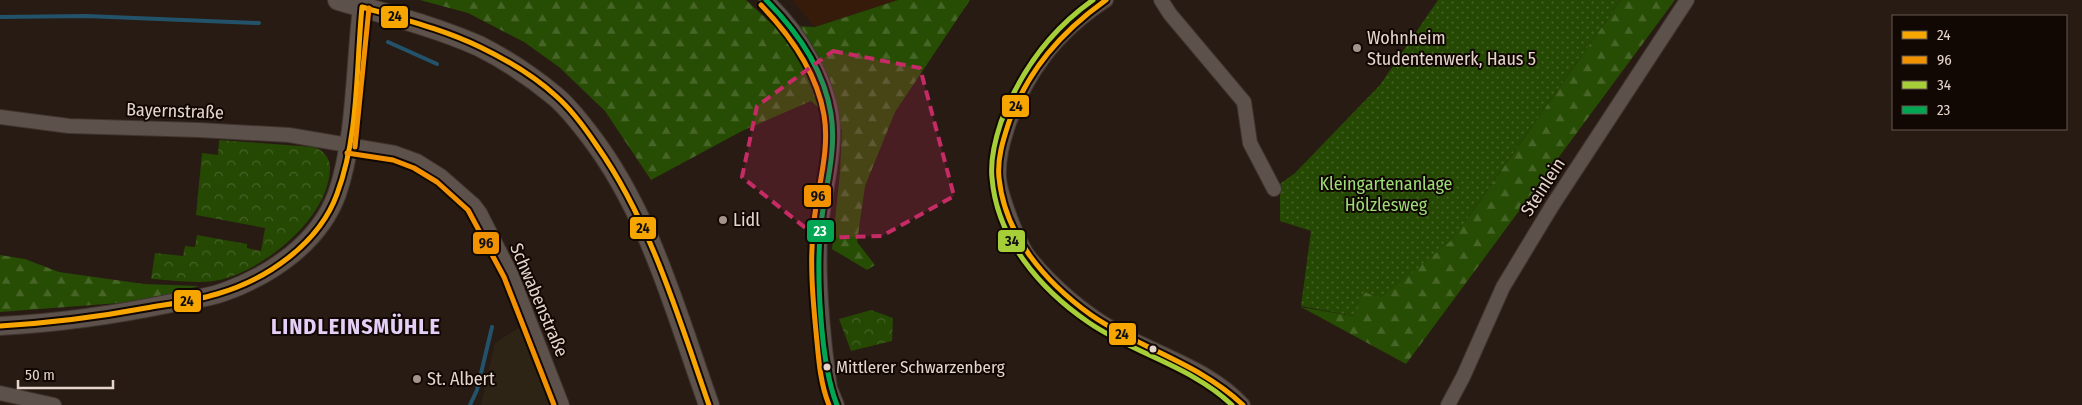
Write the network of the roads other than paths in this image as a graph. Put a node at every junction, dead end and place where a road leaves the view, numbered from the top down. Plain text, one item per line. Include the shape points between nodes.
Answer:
1 (338, 0) edge
2 (766, 0) edge
3 (1106, 0) edge
4 (1161, 0) edge
5 (1688, 0) edge
6 (362, 7) junction
7 (0, 117) edge
8 (348, 146) junction
9 (1274, 189) dead end
10 (0, 326) edge
11 (0, 393) edge
12 (54, 405) edge
13 (562, 405) edge
14 (709, 405) edge
15 (837, 405) edge
16 (1243, 405) edge
17 (1448, 405) edge

1 - 6 main road
2 - 15 street via 801,39 830,107 833,131 831,162 821,230 819,274 830,388
3 - 16 street via 1060,36 1016,101 1002,144 999,178 1009,214 1029,257 1077,305 1113,329 1212,378
4 - 9 street via 1244,102 1250,143
5 - 17 street, Steinlein via 1552,206 1503,287
6 - 8 street
6 - 14 main road via 442,31 480,47 556,96 580,122 616,173 644,231
7 - 8 street, Bayernstraße via 69,126 289,135
8 - 10 street via 336,195 326,217 304,245 267,272 223,293 127,313 54,323
8 - 13 street, Schwabenstraße via 396,153 417,161 441,176 474,205 512,274
11 - 12 street

